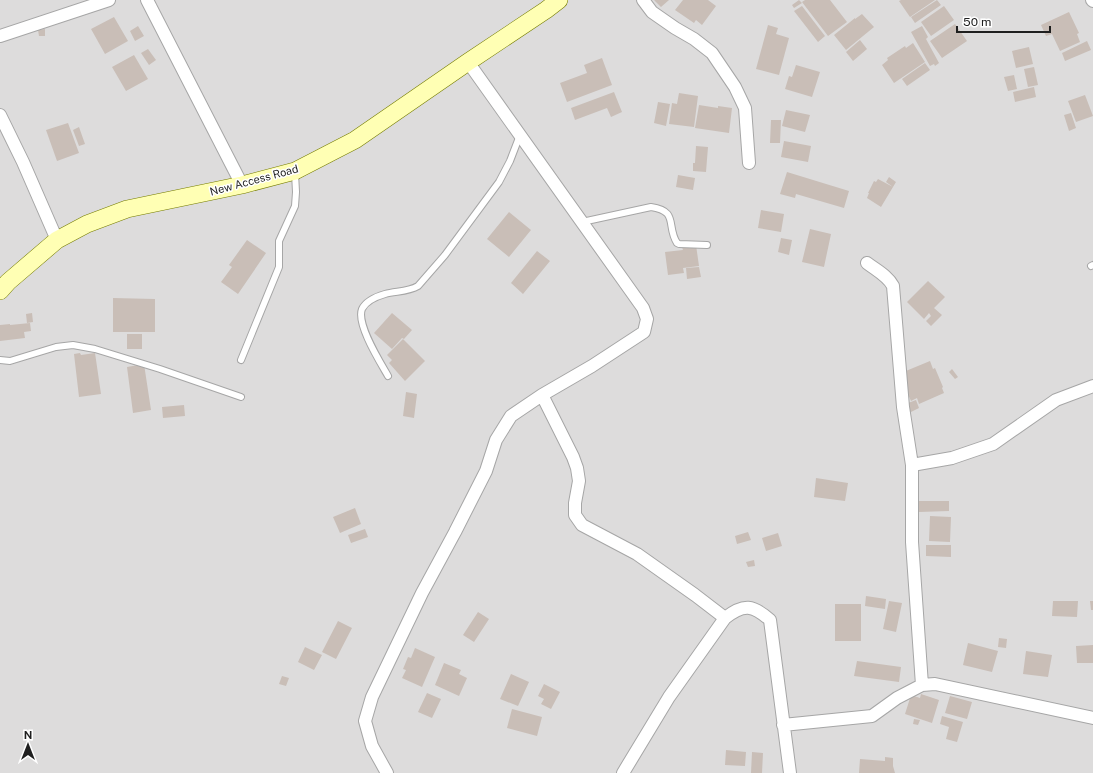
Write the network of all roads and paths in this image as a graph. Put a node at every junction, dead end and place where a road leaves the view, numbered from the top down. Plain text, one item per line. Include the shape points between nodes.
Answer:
1 (109, 0) edge
2 (147, 0) edge
3 (558, 0) edge
4 (643, 0) edge
5 (0, 36) edge
6 (468, 62) junction
7 (0, 115) edge
8 (520, 135) junction
9 (749, 163) dead end
10 (294, 171) junction
11 (242, 185) junction
12 (582, 222) junction
13 (57, 240) junction
14 (707, 245) dead end
15 (866, 263) dead end
16 (0, 291) edge
17 (0, 360) edge
18 (241, 360) dead end
19 (388, 376) dead end
20 (1093, 386) edge
21 (542, 395) junction
22 (241, 397) dead end
23 (912, 465) junction
24 (725, 618) junction
25 (922, 685) junction
26 (1093, 718) edge
27 (783, 725) junction
28 (387, 773) edge
29 (623, 773) edge
30 (790, 773) edge

1 - 5 street
2 - 11 street
3 - 6 main road, New Access Road
4 - 9 street via 652,12 712,53 735,87 745,108
6 - 8 street
6 - 10 main road, New Access Road via 355,140
7 - 13 street
8 - 12 street
8 - 19 lane via 499,182 446,255 418,286 373,299 363,308 360,317 364,330
10 - 11 main road, New Access Road
10 - 18 lane via 295,206 280,241 279,267
11 - 13 main road, New Access Road via 127,209 87,224
12 - 14 lane via 651,206 660,208 669,215 677,243
12 - 21 street via 643,308 647,319 644,332
13 - 16 main road, New Access Road
15 - 23 street via 885,276 893,286 903,407
17 - 22 lane via 10,361 73,344 160,369
20 - 23 street via 1056,400 993,444 952,458
21 - 24 street via 577,468 579,481 575,515 582,525 637,554
21 - 28 street via 511,416 496,440 486,471 422,593 372,697 365,721 372,746
23 - 25 street via 912,542
24 - 27 street via 735,610 747,608 759,610 770,620
24 - 29 street via 670,697
25 - 26 street via 935,684
25 - 27 street via 897,698 872,716
27 - 30 street

